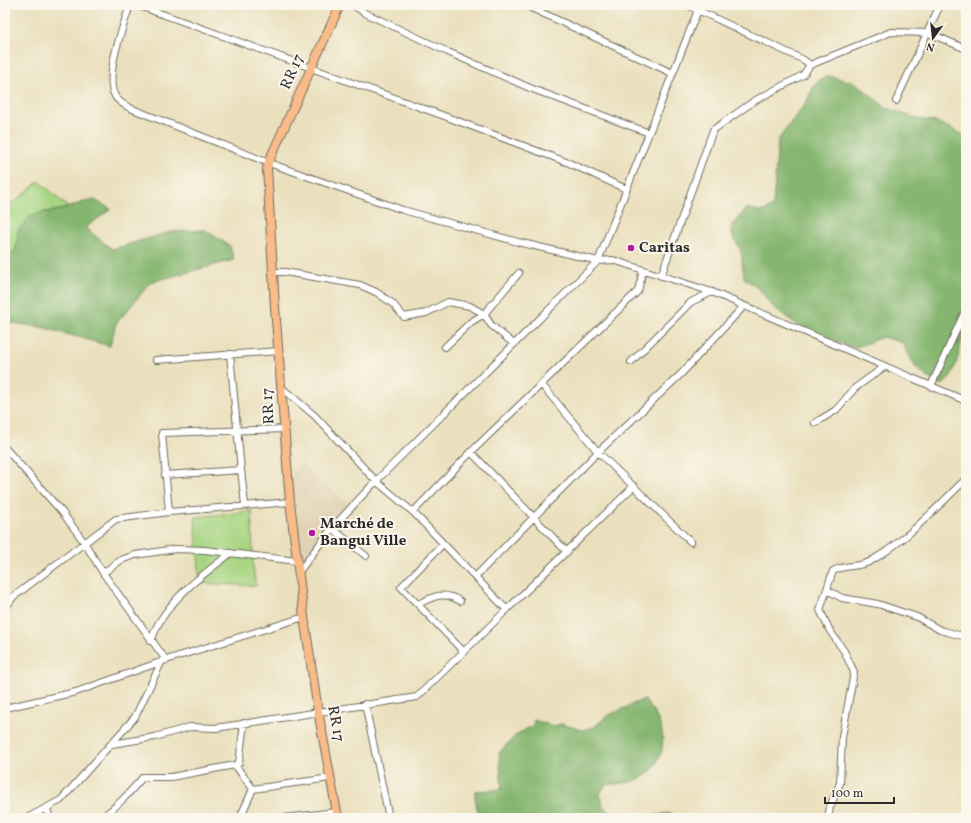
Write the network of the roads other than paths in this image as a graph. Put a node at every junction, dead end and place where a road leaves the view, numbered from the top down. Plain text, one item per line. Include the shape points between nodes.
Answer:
1 (130, 5) edge
2 (137, 5) edge
3 (340, 5) edge
4 (353, 5) edge
5 (525, 5) edge
6 (687, 5) edge
7 (940, 5) edge
8 (699, 8) edge
9 (929, 32) junction
10 (966, 48) edge
11 (810, 65) junction
12 (311, 68) junction
13 (672, 73) junction
14 (896, 101) dead end
15 (649, 133) junction
16 (268, 163) junction
17 (626, 189) junction
18 (598, 261) junction
19 (643, 270) junction
20 (273, 272) junction
21 (519, 273) dead end
22 (661, 276) junction
23 (712, 292) junction
24 (744, 307) junction
25 (966, 308) edge
26 (484, 314) junction
27 (514, 344) junction
28 (445, 347) dead end
29 (279, 351) junction
30 (230, 354) junction
31 (156, 360) dead end
32 (630, 362) dead end
33 (884, 366) junction
34 (542, 385) junction
35 (931, 386) junction
36 (282, 388) junction
37 (966, 402) edge
38 (815, 423) dead end
39 (284, 429) junction
40 (237, 431) junction
41 (5, 448) edge
42 (471, 452) junction
43 (598, 452) junction
44 (241, 470) junction
45 (165, 475) junction
46 (966, 479) edge
47 (376, 481) junction
48 (634, 486) junction
49 (290, 502) junction
50 (245, 505) junction
51 (169, 512) junction
52 (412, 512) junction
53 (534, 517) junction
54 (332, 528) junction
55 (84, 542) junction
56 (691, 542) dead end
57 (443, 544) junction
58 (567, 552) junction
59 (230, 554) junction
60 (366, 556) dead end
61 (297, 561) junction
62 (103, 573) junction
63 (298, 573) junction
64 (475, 577) junction
65 (827, 590) junction
66 (460, 601) dead end
67 (418, 604) junction
68 (5, 609) edge
69 (506, 609) junction
70 (304, 617) junction
71 (966, 637) edge
72 (151, 641) junction
73 (463, 651) junction
74 (164, 660) junction
75 (365, 704) junction
76 (5, 708) edge
77 (318, 711) junction
78 (244, 723) junction
79 (112, 744) junction
80 (235, 766) junction
81 (330, 778) junction
82 (253, 789) junction
83 (47, 809) junction
84 (337, 815) edge
85 (27, 818) edge
86 (50, 818) edge
87 (101, 818) edge
88 (240, 818) edge
89 (283, 818) edge
90 (388, 818) edge
91 (828, 818) edge

1 - 16 street via 115,50 111,77 114,94 118,99 130,108
2 - 12 street
3 - 12 main road, RR 17 / RR 17
4 - 15 street via 448,52 530,88
5 - 13 street
6 - 8 street
7 - 9 street
8 - 11 street
8 - 13 street
9 - 10 street
9 - 11 street via 891,32
9 - 14 street
11 - 22 street via 803,75 754,101 713,130
12 - 16 main road, RR 17 / RR 17
12 - 17 street via 569,163
13 - 15 street
15 - 17 street
16 - 18 street via 403,210
16 - 20 main road, RR 17 / RR 17
17 - 18 street
18 - 19 street via 613,260
18 - 27 street
19 - 22 street
19 - 34 street via 638,291
20 - 26 street via 360,285 392,303 404,317 426,313 448,302 470,306
20 - 29 main road, RR 17 / RR 17
21 - 26 street
22 - 23 street
23 - 24 street
23 - 32 street via 691,302
24 - 33 street
24 - 43 street via 681,374
25 - 35 street
26 - 27 street via 491,325
26 - 28 street via 471,322
27 - 47 street
29 - 30 street
29 - 36 main road, RR 17 / RR 17
30 - 31 street
30 - 40 street
33 - 35 street
33 - 38 street via 855,388 836,410
34 - 42 street
34 - 43 street
35 - 37 street
36 - 39 main road, RR 17 / RR 17
36 - 47 street via 315,416
39 - 40 street
39 - 49 main road, RR 17 / RR 17
40 - 44 street
40 - 45 street via 162,433
41 - 55 street via 62,512
42 - 52 street
42 - 53 street
43 - 48 street
43 - 53 street
44 - 45 street
44 - 50 street
45 - 51 street
46 - 65 street via 908,535 870,562 840,567 833,571
47 - 52 street
47 - 54 street
48 - 56 street
48 - 58 street
49 - 50 street
49 - 61 main road, RR 17 / RR 17
50 - 51 street
51 - 55 street via 116,518
52 - 57 street
53 - 58 street
53 - 64 street
54 - 60 street
54 - 63 street
55 - 62 street
55 - 68 street via 13,597
57 - 64 street
57 - 67 street via 401,587
58 - 69 street
59 - 61 street
59 - 62 street via 176,549 135,555 121,560
59 - 72 street via 196,579 177,597 159,622
61 - 63 main road, RR 17 / RR 17
62 - 72 street
63 - 70 main road, RR 17 / RR 17
64 - 69 street
65 - 71 street via 842,598 878,604 910,615 940,630
65 - 91 street via 820,610 854,672 842,737 840,783
66 - 67 street via 452,596 440,595
67 - 73 street
69 - 73 street
70 - 74 street
70 - 77 main road, RR 17 / RR 17
72 - 74 street
73 - 75 street via 417,697
74 - 76 street via 76,692
74 - 79 street via 136,716
75 - 77 street
75 - 90 street
77 - 78 street
77 - 81 main road, RR 17 / RR 17
78 - 79 street via 216,728 187,727 155,737
78 - 80 street via 239,763
79 - 83 street via 63,798
80 - 82 street
80 - 87 street via 171,778 143,777 133,790
81 - 82 street
81 - 84 main road, RR 17 / RR 17
82 - 88 street
83 - 85 street
83 - 86 street
84 - 89 street

